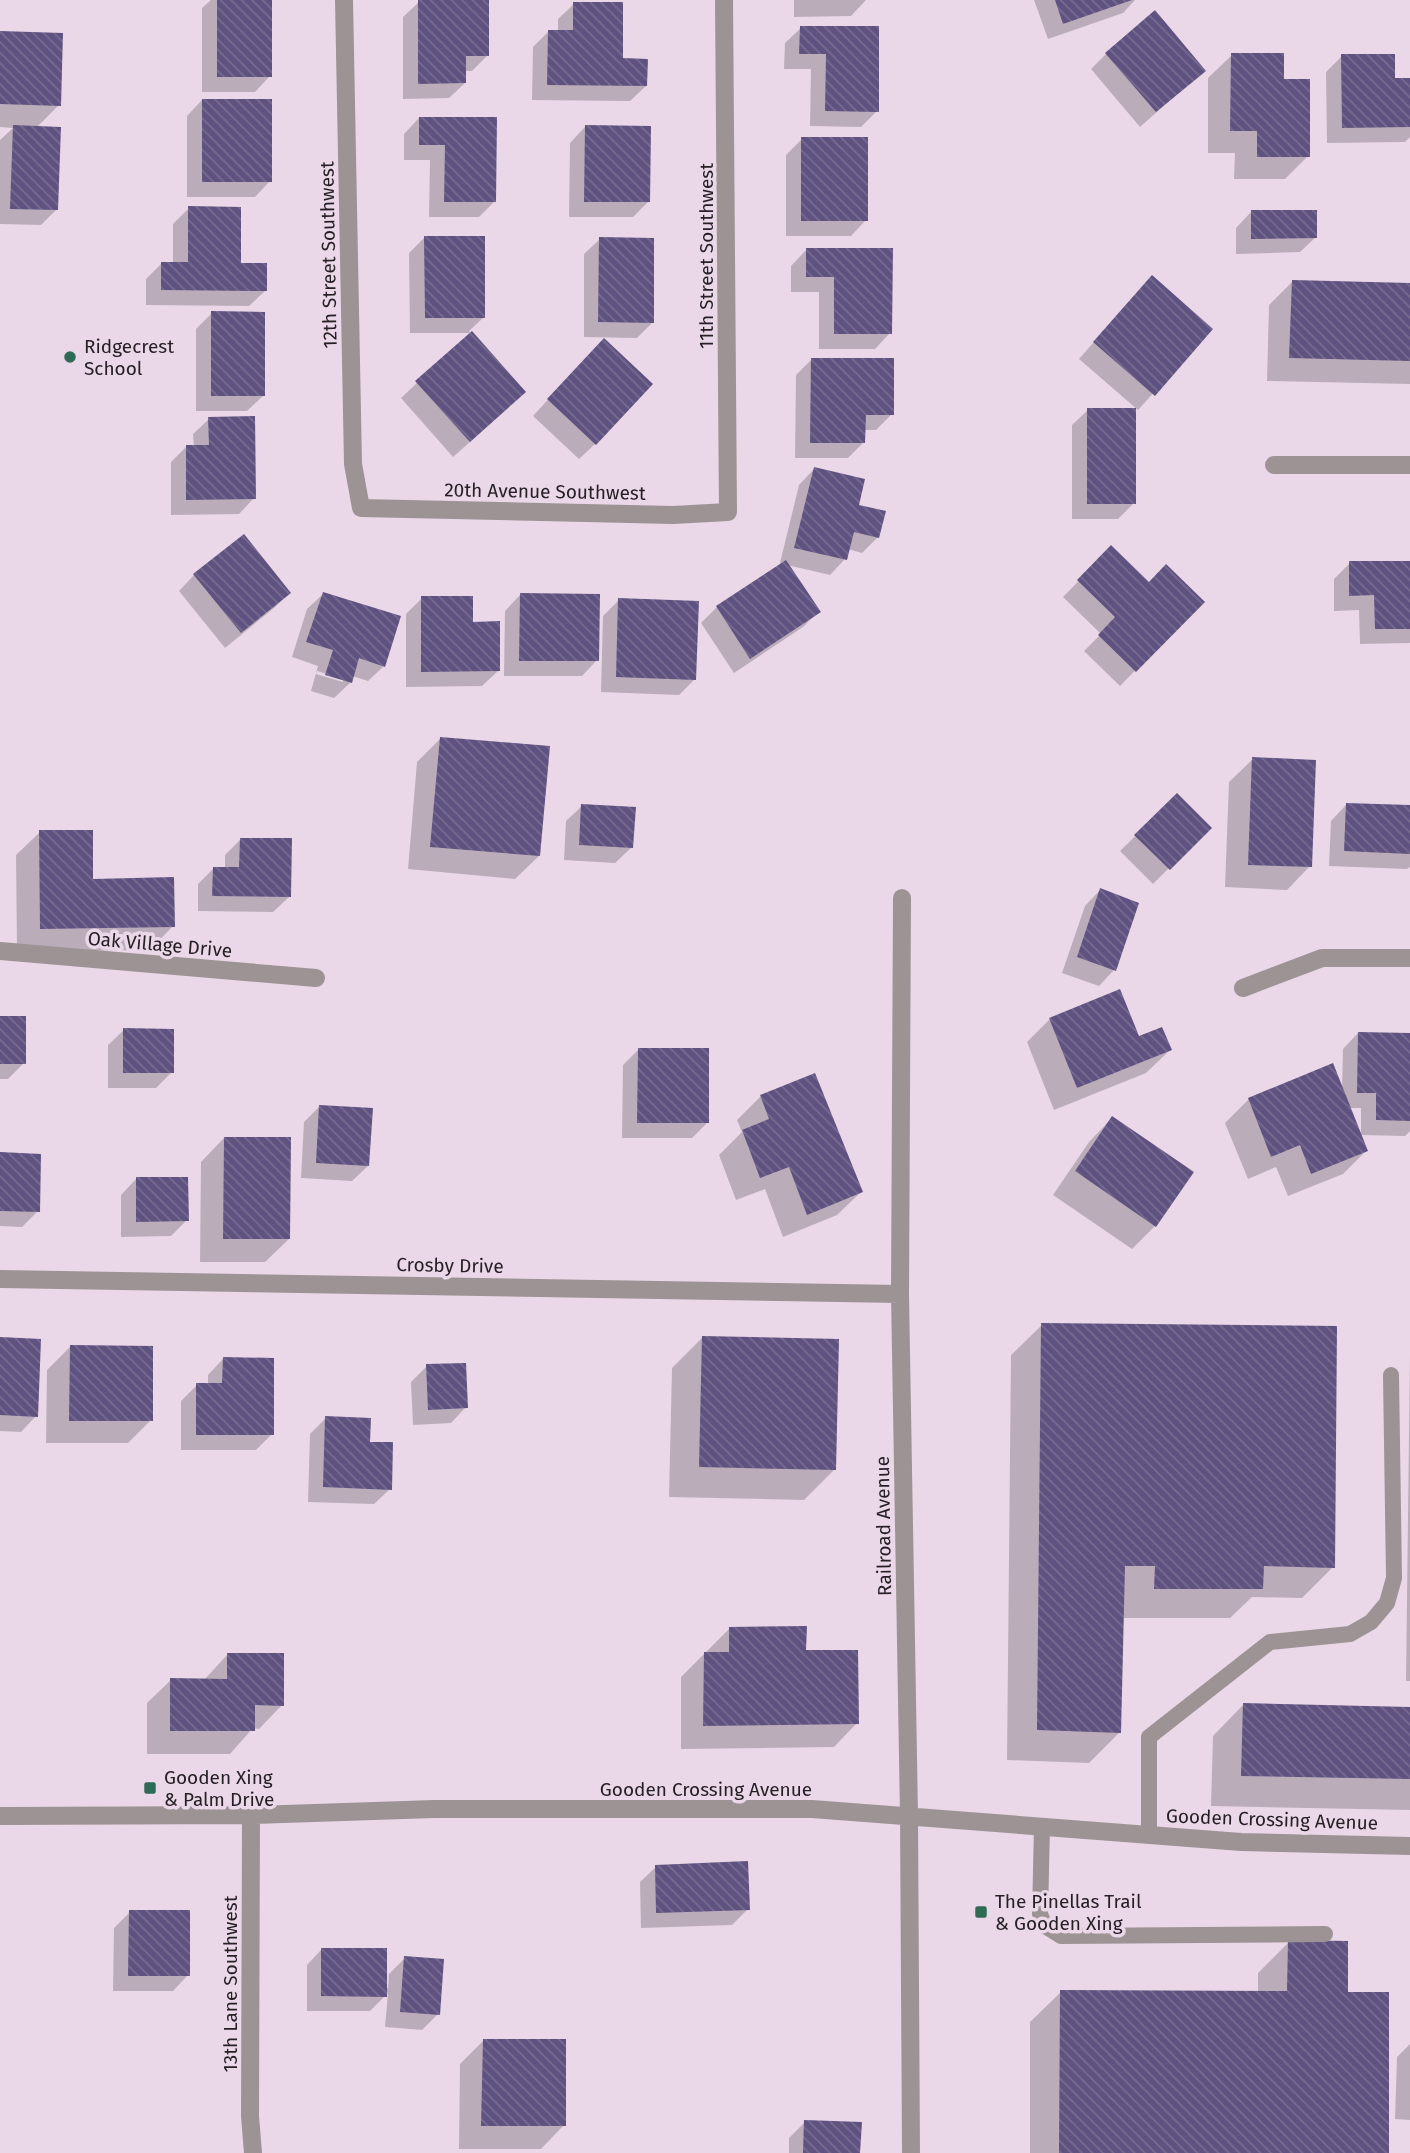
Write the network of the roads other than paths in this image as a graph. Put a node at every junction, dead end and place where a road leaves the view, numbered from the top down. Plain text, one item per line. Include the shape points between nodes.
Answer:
1 (344, 0) edge
2 (724, 0) edge
3 (1274, 465) dead end
4 (1410, 465) edge
5 (361, 508) joint
6 (728, 512) joint
7 (902, 898) dead end
8 (0, 951) edge
9 (1410, 958) edge
10 (316, 978) dead end
11 (1243, 988) dead end
12 (0, 1279) edge
13 (900, 1294) junction
14 (1391, 1375) dead end
15 (251, 1815) junction
16 (909, 1815) junction
17 (0, 1816) edge
18 (1042, 1826) junction
19 (1149, 1835) junction
20 (1410, 1846) edge
21 (1325, 1934) dead end
22 (253, 2153) edge
23 (911, 2153) edge

1 - 5 street, 12th Street Southwest via 353,464
2 - 6 street, 11th Street Southwest
3 - 4 street
5 - 6 street, 20th Avenue Southwest via 673,516
7 - 13 street, Railroad Avenue
8 - 10 street, Oak Village Drive
9 - 11 street via 1322,958
12 - 13 street, Crosby Drive
13 - 16 street, Railroad Avenue
14 - 19 lane via 1394,1578 1387,1603 1371,1622 1350,1634 1270,1642 1149,1737
15 - 16 street, Gooden Crossing Avenue via 434,1809 812,1809
15 - 17 street, Gooden Crossing Avenue
15 - 22 street, 13th Lane Southwest
16 - 18 street, Gooden Crossing Avenue
16 - 23 street, Railroad Avenue
18 - 19 street, Gooden Crossing Avenue
18 - 21 lane via 1040,1914 1045,1926 1061,1936
19 - 20 street, Gooden Crossing Avenue

